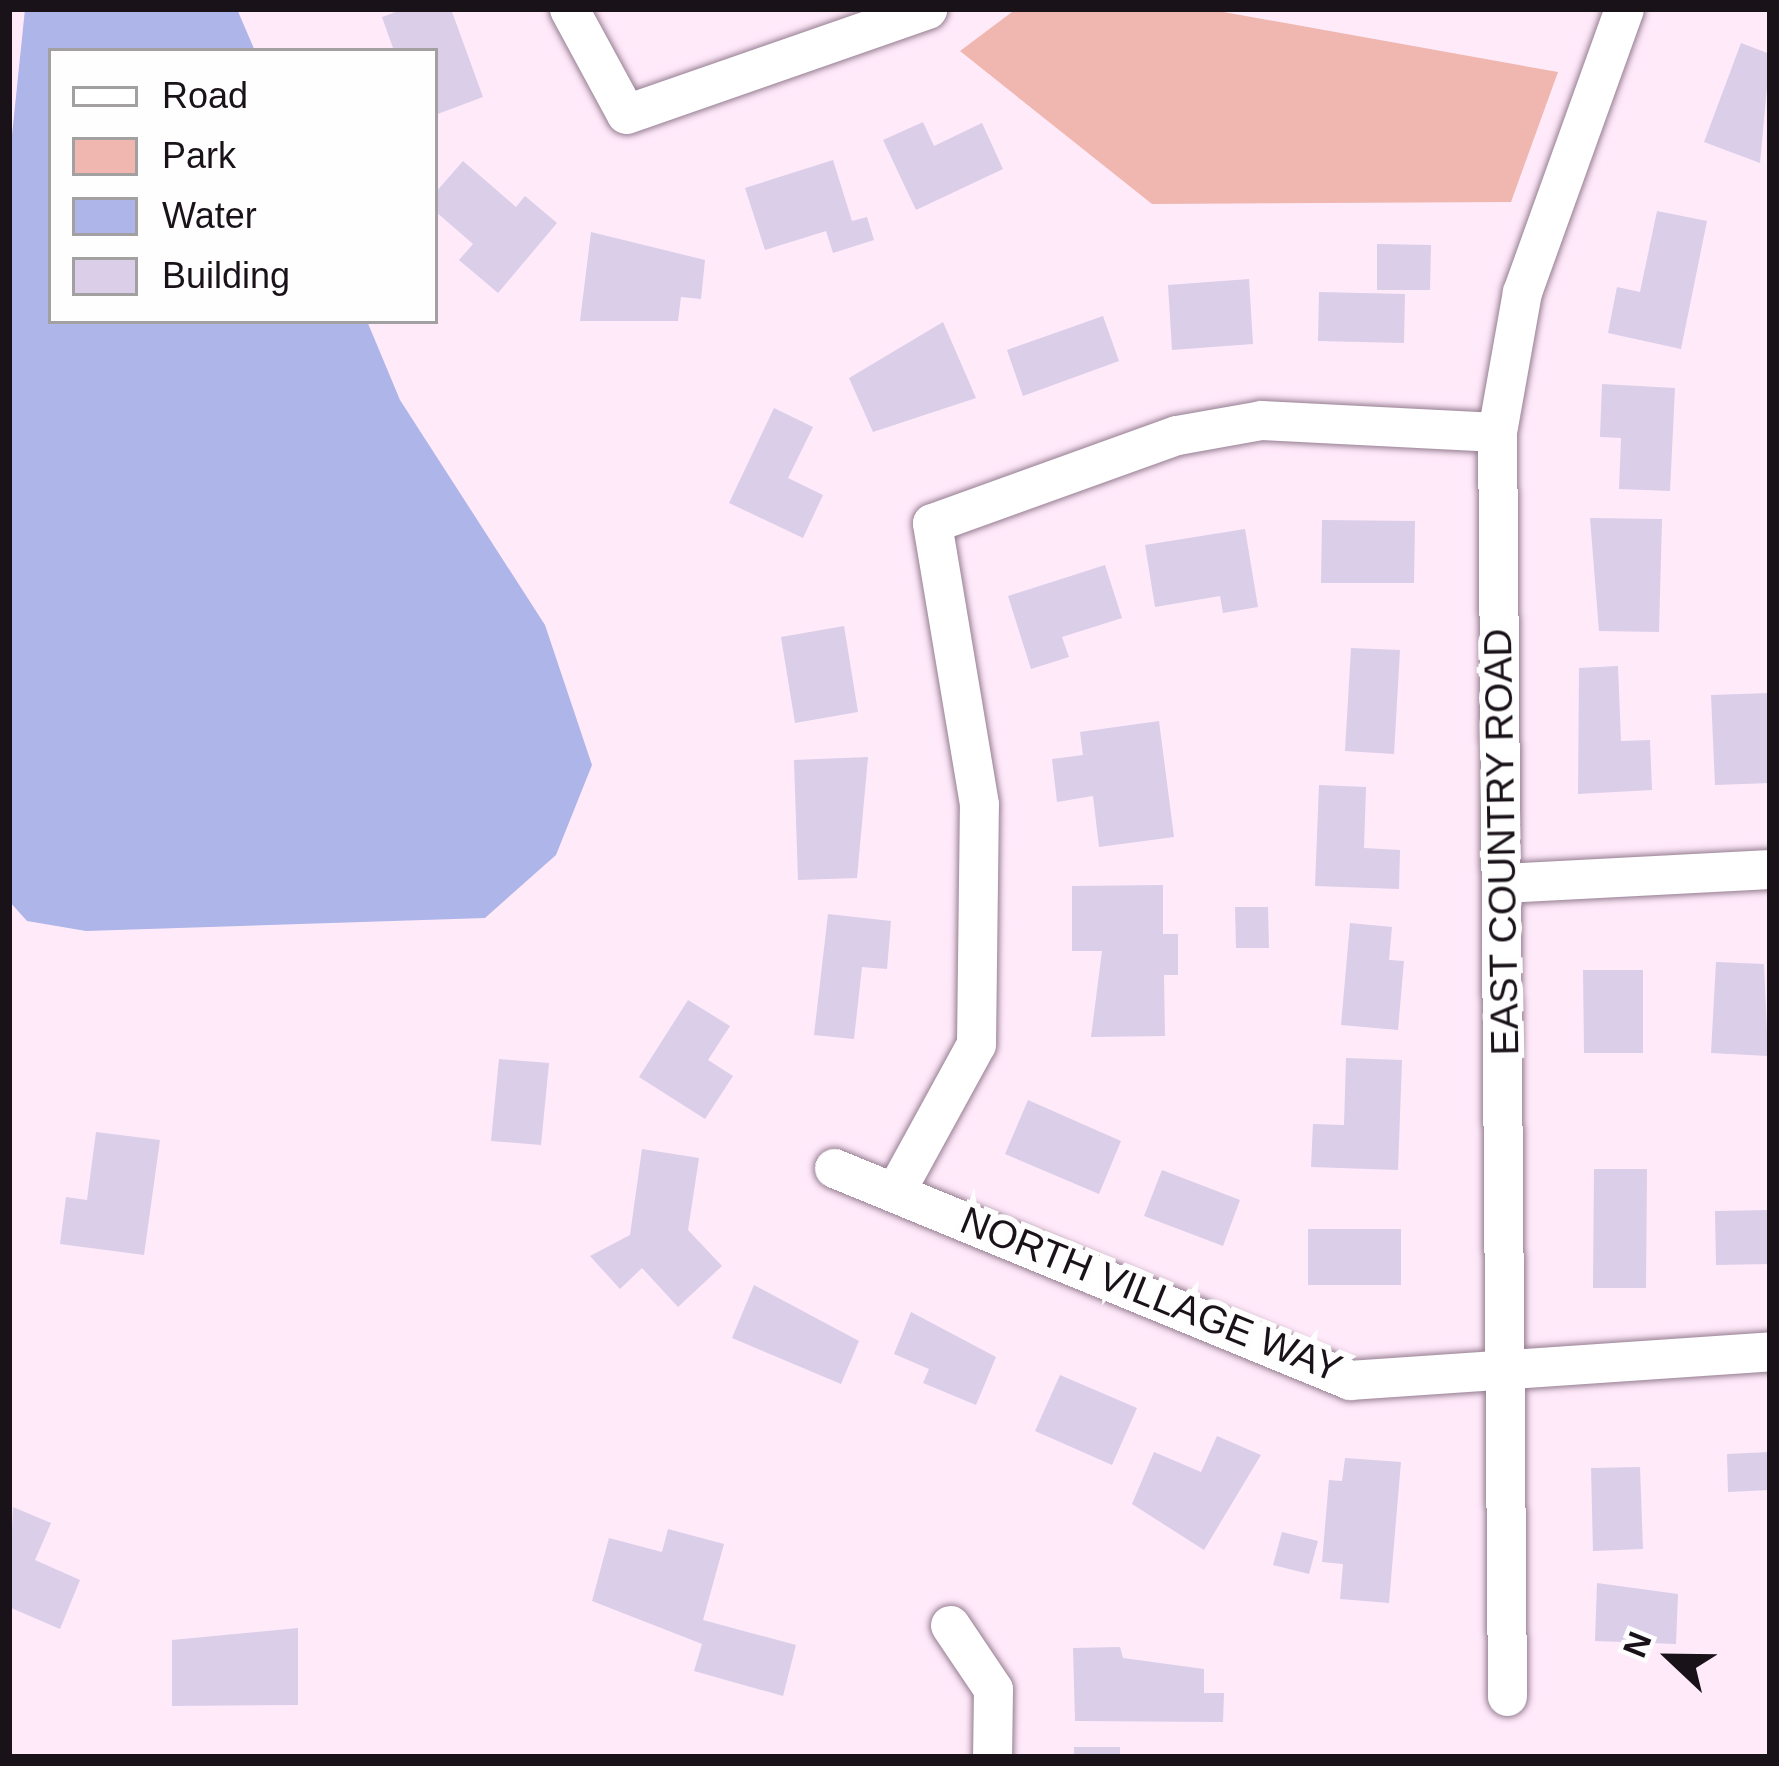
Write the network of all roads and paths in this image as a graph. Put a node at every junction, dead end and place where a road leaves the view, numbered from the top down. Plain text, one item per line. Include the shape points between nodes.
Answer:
1 (569, 9) edge
2 (927, 9) edge
3 (1624, 9) edge
4 (1497, 432) junction
5 (1770, 869) edge
6 (1503, 883) junction
7 (834, 1168) dead end
8 (896, 1190) junction
9 (1770, 1351) edge
10 (1506, 1370) junction
11 (950, 1625) dead end
12 (1507, 1696) dead end
13 (992, 1757) edge

1 - 2 street via 626,114
3 - 4 street, EAST COUNTRY ROAD via 1522,292
4 - 6 street, EAST COUNTRY ROAD
4 - 8 street via 1262,420 1177,435 932,524 979,804 976,1044
5 - 6 street
6 - 10 street, EAST COUNTRY ROAD
7 - 8 street, NORTH VILLAGE WAY
8 - 10 street, NORTH VILLAGE WAY via 1350,1379
9 - 10 street, NORTH VILLAGE WAY
10 - 12 street, EAST COUNTRY ROAD
11 - 13 street via 993,1689

